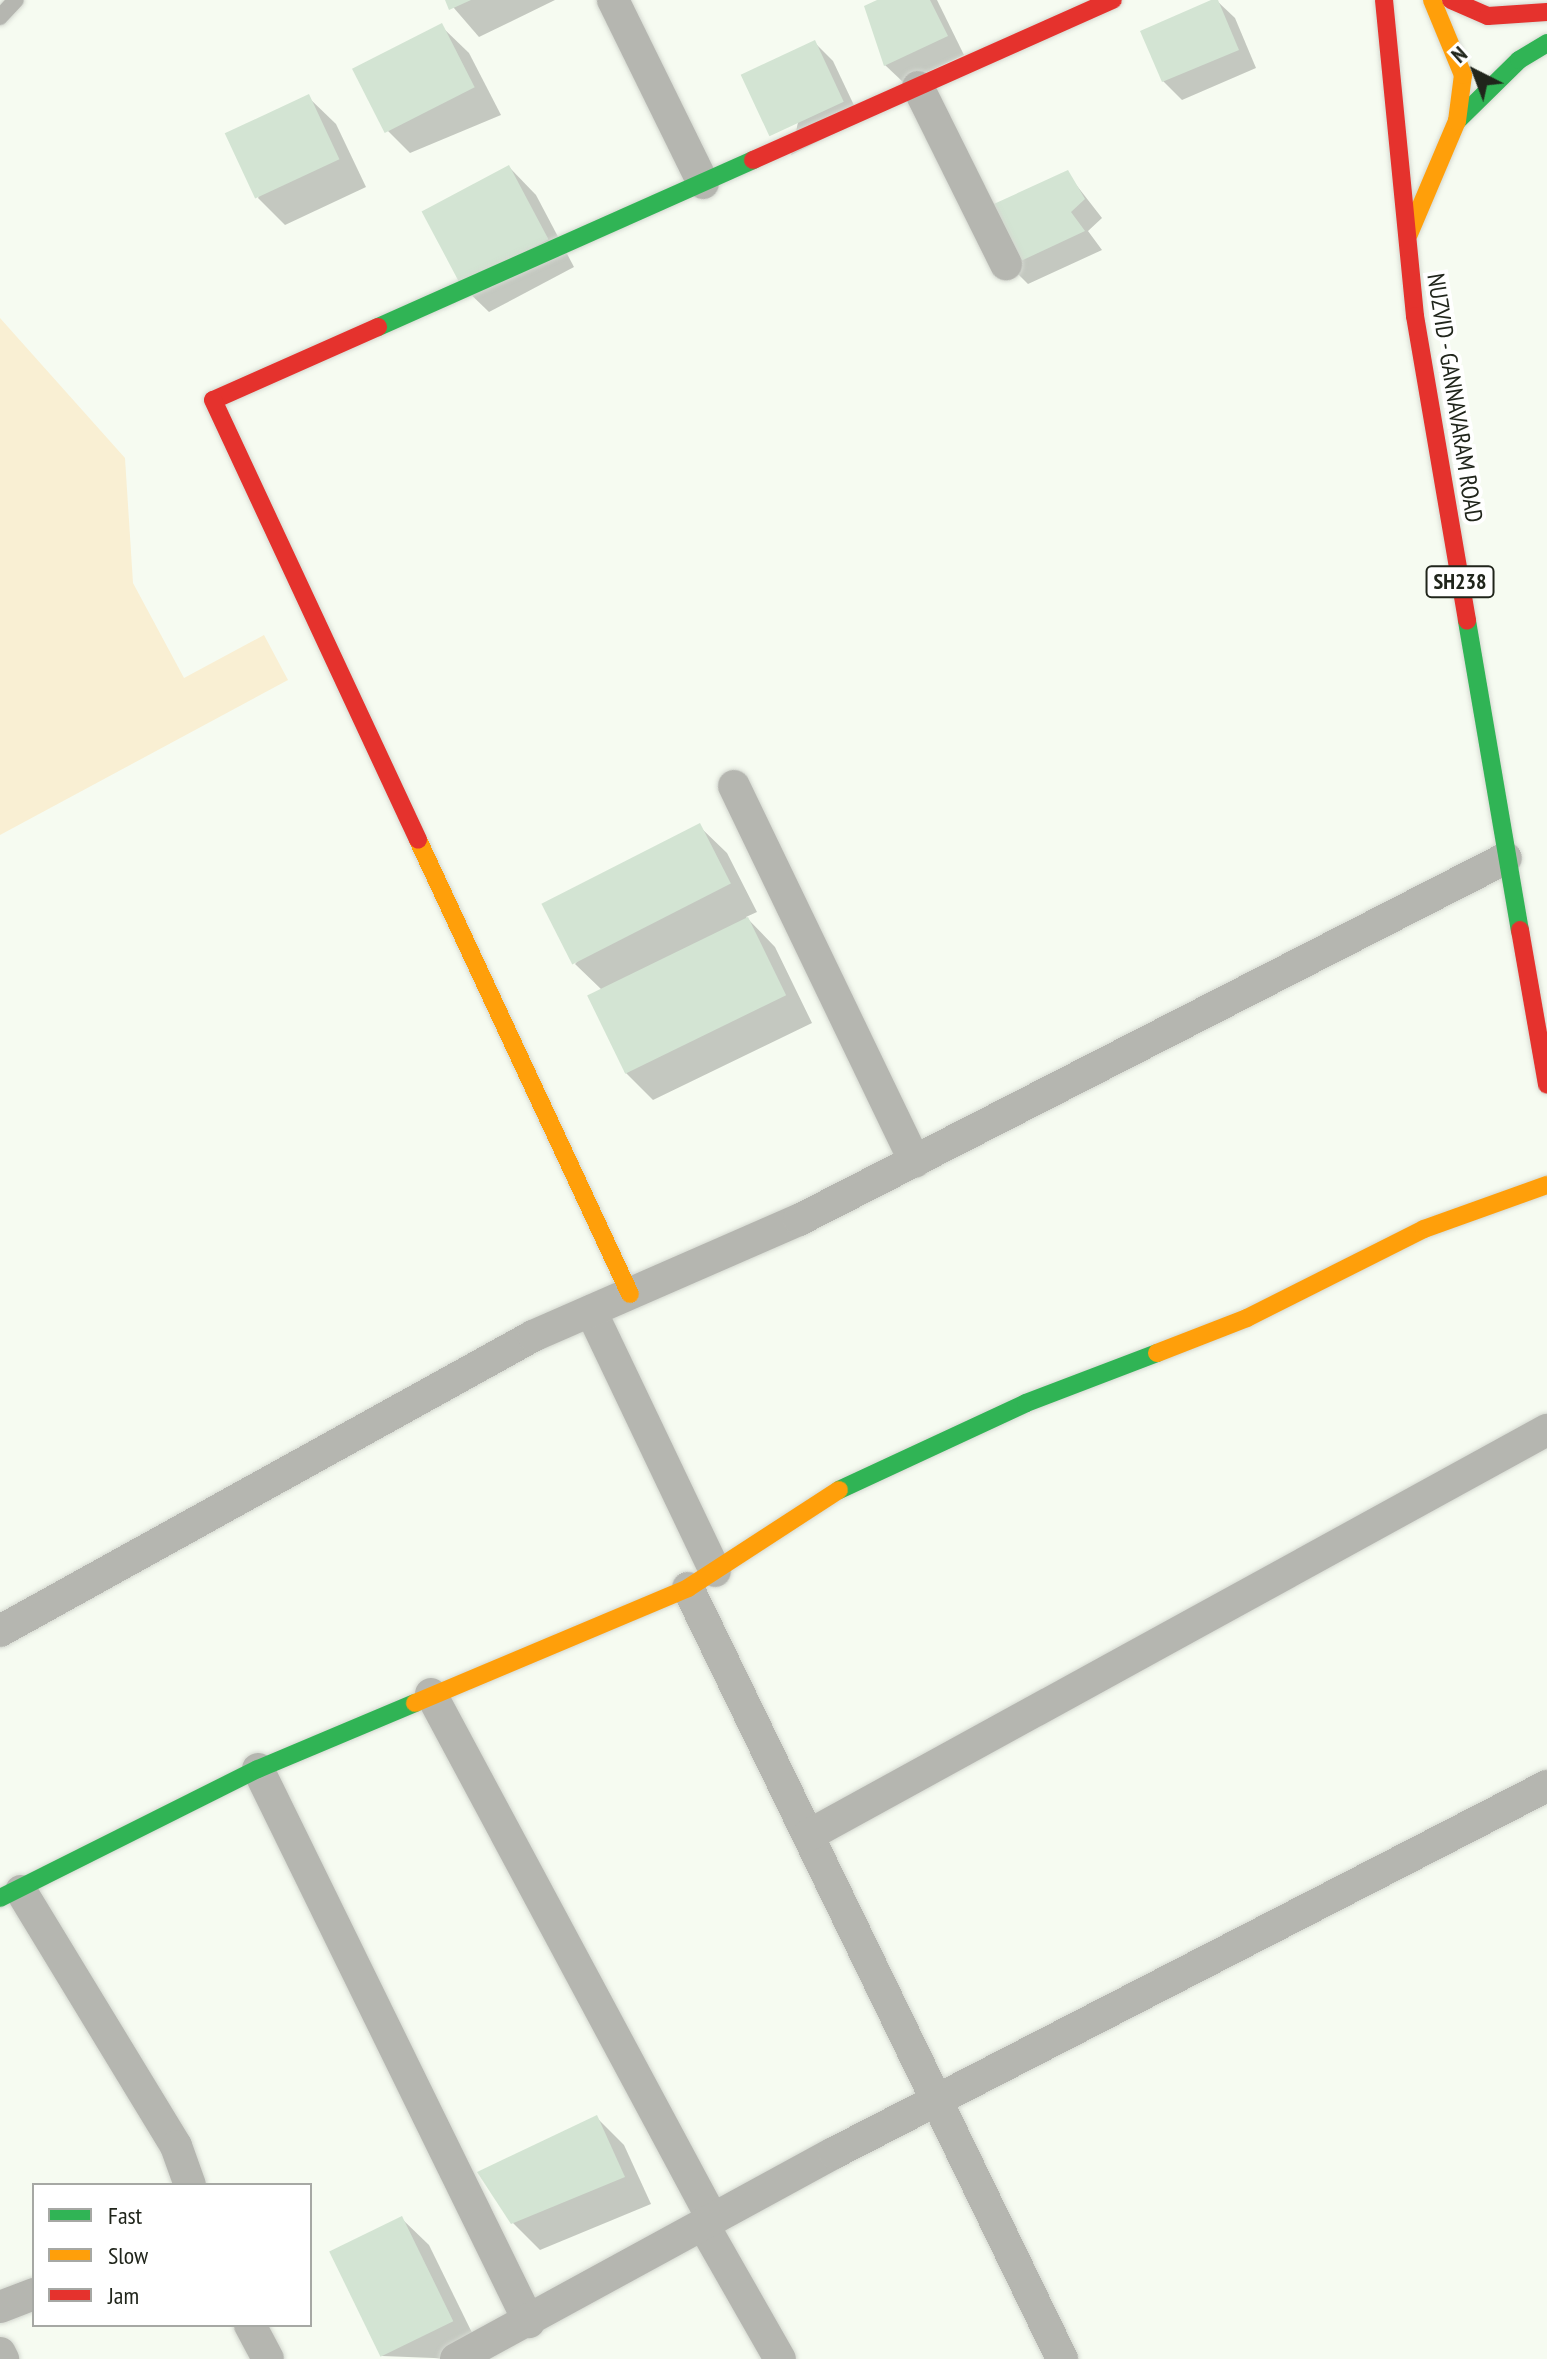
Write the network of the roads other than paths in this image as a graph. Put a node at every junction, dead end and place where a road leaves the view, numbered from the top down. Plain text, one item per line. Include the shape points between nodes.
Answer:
1 (16, 0) edge
2 (613, 0) edge
3 (1113, 0) edge
4 (1384, 0) edge
5 (1432, 0) edge
6 (1451, 0) edge
7 (1547, 12) edge
8 (0, 17) edge
9 (1547, 43) edge
10 (918, 87) junction
11 (1457, 121) junction
12 (703, 183) junction
13 (1407, 238) junction
14 (1006, 264) dead end
15 (734, 786) dead end
16 (1506, 858) junction
17 (1547, 1085) edge
18 (915, 1162) junction
19 (1547, 1185) edge
20 (630, 1294) junction
21 (591, 1311) junction
22 (1547, 1430) edge
23 (702, 1580) junction
24 (0, 1631) edge
25 (431, 1694) junction
26 (258, 1769) junction
27 (1547, 1786) edge
28 (809, 1835) junction
29 (11, 1895) edge
30 (940, 2099) junction
31 (189, 2183) edge
32 (709, 2223) junction
33 (32, 2295) edge
34 (0, 2307) edge
35 (529, 2322) junction
36 (251, 2327) edge
37 (0, 2353) edge
38 (3, 2359) edge
39 (268, 2359) edge
40 (456, 2359) edge
41 (780, 2359) edge
42 (1062, 2359) edge

1 - 8 lane
2 - 12 street
3 - 10 street
4 - 13 street, NUZVID - GANNAVARAM ROAD / SH238
5 - 11 street, SH238 via 1463,75
6 - 7 street via 1488,16
9 - 11 street via 1519,60
10 - 12 street
10 - 14 street
11 - 13 street, SH238
12 - 20 street via 213,400
13 - 16 street, NUZVID - GANNAVARAM ROAD / SH238 via 1415,316
15 - 18 street
16 - 17 street, NUZVID - GANNAVARAM ROAD / SH238
16 - 18 street
18 - 20 street
19 - 23 street via 1424,1229 1247,1318 1026,1403 861,1476
20 - 21 street
21 - 23 street
21 - 24 street via 533,1336
22 - 28 street
23 - 25 street
23 - 28 street
25 - 26 street
25 - 32 street
26 - 29 street via 75,1857
26 - 35 street
27 - 30 street
28 - 30 street
29 - 31 street via 168,2133
30 - 32 street
30 - 42 street
32 - 35 street
32 - 41 street
33 - 34 street
35 - 40 street
36 - 39 street
37 - 38 street

